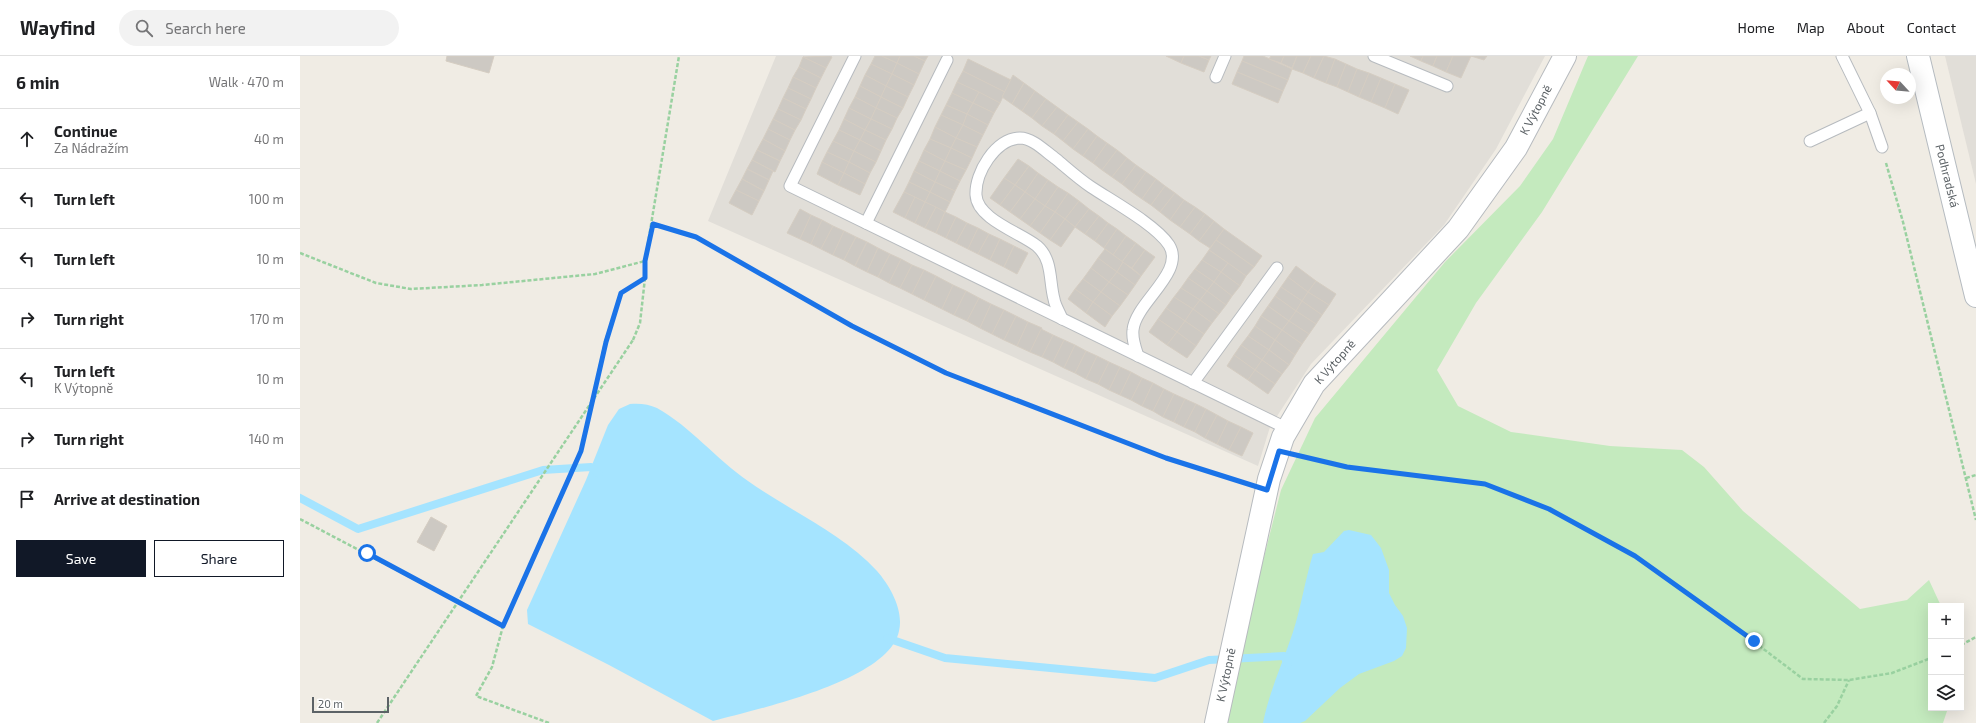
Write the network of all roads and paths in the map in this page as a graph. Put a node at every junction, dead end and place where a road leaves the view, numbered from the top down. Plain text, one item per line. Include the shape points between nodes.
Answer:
1 (679, 56) edge
2 (855, 56) edge
3 (1224, 56) edge
4 (1374, 56) edge
5 (1564, 56) edge
6 (1842, 56) edge
7 (1918, 56) edge
8 (947, 60) dead end
9 (1216, 77) dead end
10 (1447, 86) dead end
11 (1870, 112) junction
12 (1810, 141) dead end
13 (1882, 147) joint
14 (866, 223) junction
15 (653, 224) junction
16 (300, 253) edge
17 (645, 261) junction
18 (1277, 268) dead end
19 (645, 278) junction
20 (1976, 296) edge
21 (1062, 319) junction
22 (1138, 356) junction
23 (1193, 383) junction
24 (1288, 429) junction
25 (1279, 451) junction
26 (1976, 475) edge
27 (1966, 478) junction
28 (1267, 490) junction
29 (300, 519) edge
30 (1976, 520) edge
31 (503, 626) junction
32 (1976, 638) edge
33 (1964, 644) edge
34 (1928, 659) edge
35 (1849, 680) junction
36 (377, 723) edge
37 (549, 723) edge
38 (1216, 723) edge
39 (1824, 723) edge

1 - 15 path
2 - 14 lane via 790,186
3 - 9 lane
4 - 10 lane
5 - 24 street, K Výtopně via 1516,148 1458,229 1314,384
6 - 11 lane
7 - 20 street, Podhradská
8 - 14 lane
11 - 12 lane
11 - 13 lane
13 - 27 path
14 - 21 lane
15 - 17 path
15 - 28 path via 696,237 852,326 946,373 1166,458
16 - 17 path via 376,283 410,290 595,274
17 - 19 path
18 - 23 lane
19 - 31 path via 621,293 606,342 581,451
19 - 36 path, bridge via 640,323 633,340
21 - 22 lane
21 - 22 lane via 1054,300 1046,258 1037,246 984,213 976,197 978,179 993,152 1006,141 1021,138 1036,143 1089,186 1153,230 1169,246 1173,259 1169,272 1137,315 1133,328 1133,342
22 - 23 lane
23 - 24 lane
24 - 25 street, K Výtopně
25 - 28 street, K Výtopně
25 - 35 path via 1347,467 1485,484 1549,509 1635,556 1803,679
26 - 27 path
27 - 30 path
28 - 38 street, K Výtopně
29 - 31 path
31 - 37 path via 492,667 476,696
32 - 33 path
34 - 35 path via 1892,673
35 - 39 path via 1837,706

